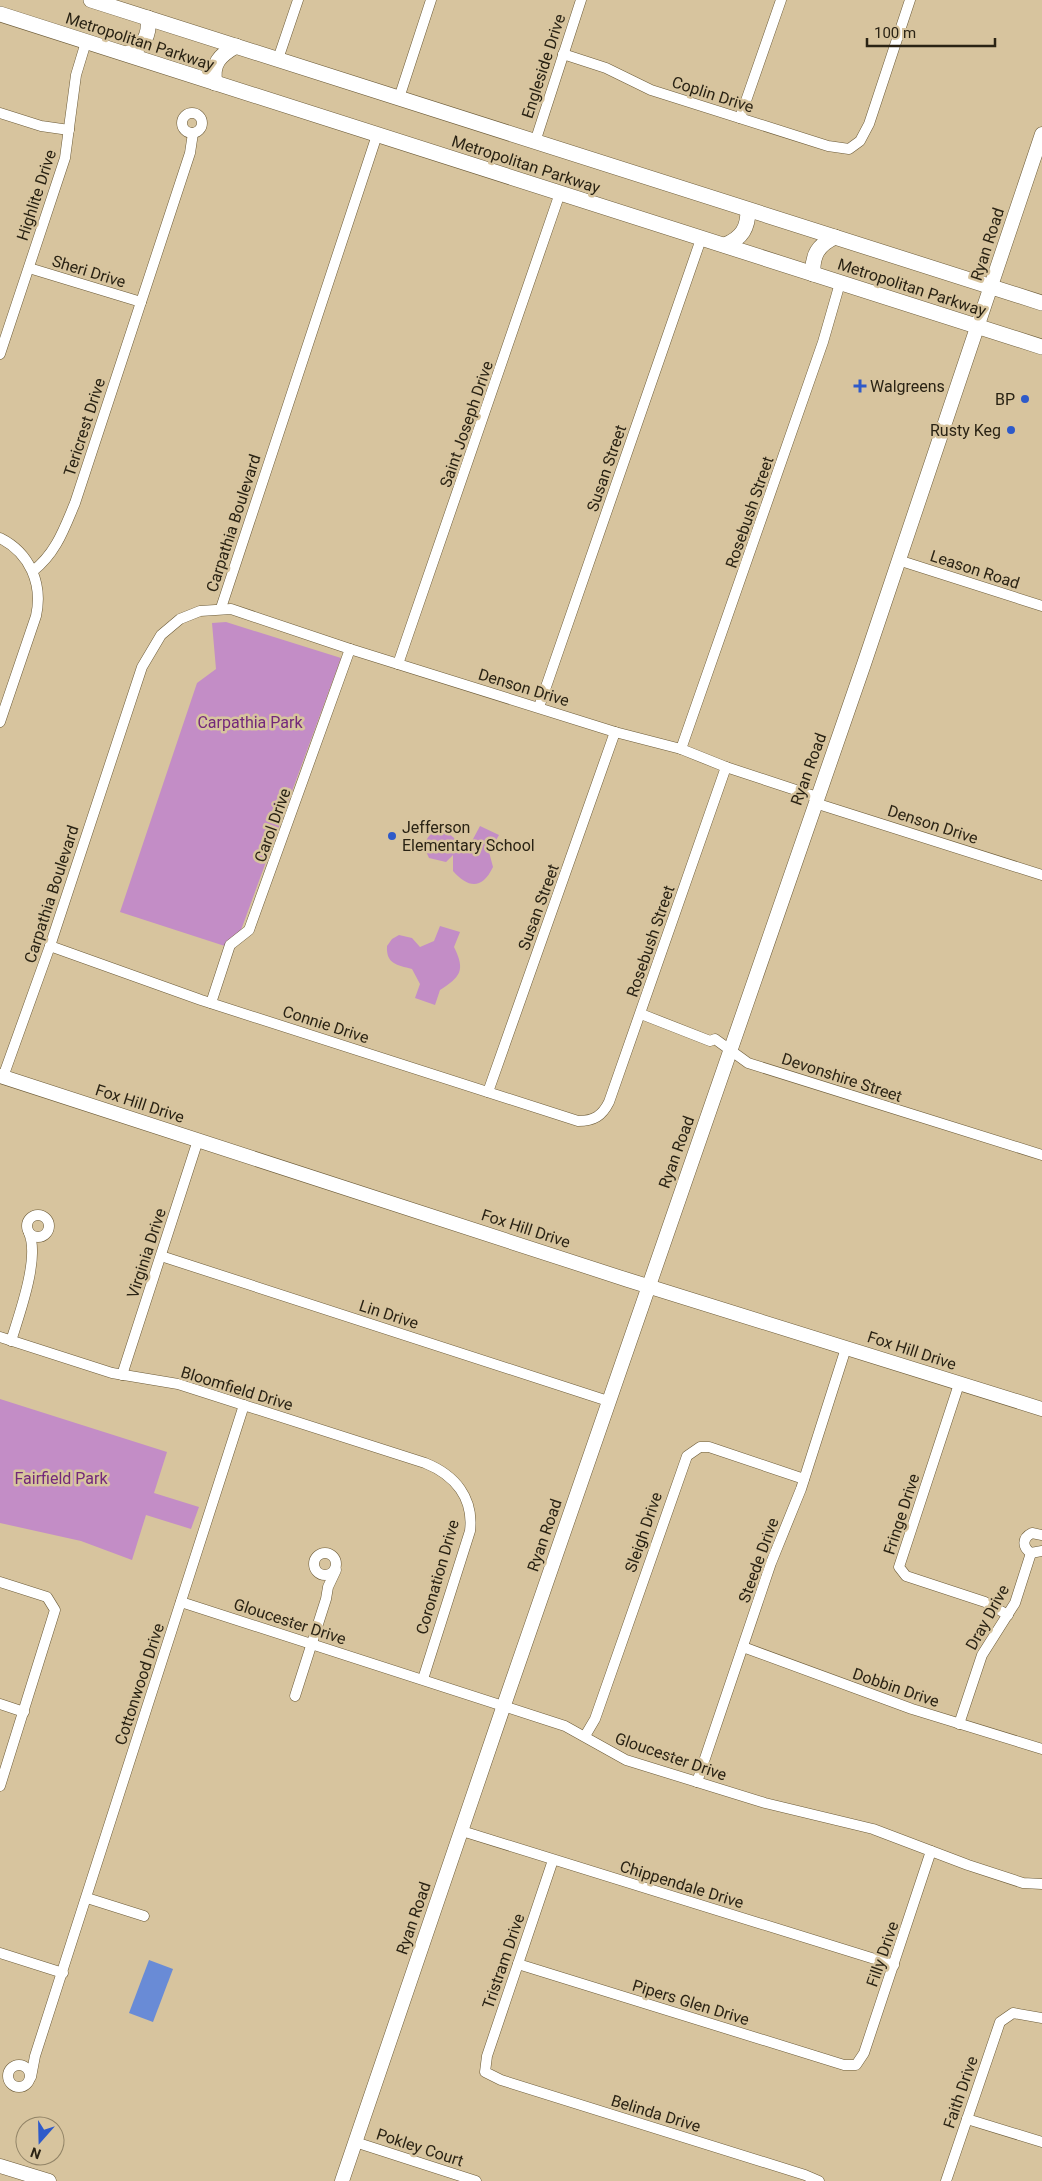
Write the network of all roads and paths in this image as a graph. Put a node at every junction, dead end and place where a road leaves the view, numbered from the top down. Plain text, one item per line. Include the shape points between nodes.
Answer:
1 (91, 0) edge
2 (298, 0) edge
3 (431, 0) edge
4 (581, 0) edge
5 (781, 0) edge
6 (910, 0) edge
7 (0, 14) edge
8 (148, 18) junction
9 (86, 42) junction
10 (236, 46) junction
11 (127, 54) junction
12 (563, 54) junction
13 (278, 59) junction
14 (215, 83) junction
15 (399, 98) junction
16 (0, 112) edge
17 (740, 118) junction
18 (69, 130) junction
19 (193, 133) dead end
20 (1042, 134) edge
21 (377, 135) junction
22 (535, 142) junction
23 (560, 193) junction
24 (748, 210) junction
25 (835, 237) junction
26 (701, 238) junction
27 (725, 246) junction
28 (29, 268) junction
29 (813, 274) junction
30 (840, 283) junction
31 (991, 287) junction
32 (141, 302) junction
33 (1042, 303) edge
34 (978, 327) junction
35 (1042, 347) edge
36 (0, 354) edge
37 (0, 538) edge
38 (898, 560) junction
39 (33, 571) junction
40 (1042, 606) edge
41 (221, 608) junction
42 (350, 649) junction
43 (398, 664) junction
44 (539, 708) junction
45 (0, 722) edge
46 (616, 732) junction
47 (681, 748) junction
48 (726, 767) junction
49 (816, 800) junction
50 (1042, 875) edge
51 (50, 946) junction
52 (212, 1003) junction
53 (641, 1014) junction
54 (730, 1050) junction
55 (2, 1077) edge
56 (488, 1092) junction
57 (595, 1119) joint
58 (198, 1140) junction
59 (1042, 1156) edge
60 (29, 1234) junction
61 (43, 1237) junction
62 (33, 1248) junction
63 (161, 1256) junction
64 (648, 1286) junction
65 (0, 1337) edge
66 (11, 1341) junction
67 (846, 1348) junction
68 (122, 1375) junction
69 (959, 1384) junction
70 (608, 1401) junction
71 (244, 1404) junction
72 (1042, 1410) edge
73 (804, 1479) junction
74 (458, 1484) joint
75 (1042, 1535) edge
76 (1037, 1552) edge
77 (336, 1570) junction
78 (316, 1571) junction
79 (0, 1582) edge
80 (328, 1587) junction
81 (181, 1602) junction
82 (1008, 1615) junction
83 (312, 1644) junction
84 (742, 1647) junction
85 (423, 1679) junction
86 (296, 1696) dead end
87 (0, 1704) edge
88 (504, 1705) junction
89 (24, 1712) junction
90 (959, 1724) junction
91 (585, 1736) junction
92 (1042, 1749) edge
93 (697, 1782) junction
94 (0, 1786) edge
95 (462, 1831) junction
96 (932, 1851) junction
97 (553, 1860) junction
98 (1042, 1884) edge
99 (87, 1898) junction
100 (144, 1916) dead end
101 (0, 1953) edge
102 (518, 1964) junction
103 (894, 1965) junction
104 (63, 1972) junction
105 (1042, 2018) edge
106 (35, 2056) junction
107 (20, 2064) junction
108 (856, 2065) joint
109 (485, 2072) joint
110 (31, 2077) junction
111 (967, 2119) junction
112 (355, 2142) junction
113 (1042, 2142) edge
114 (0, 2166) edge
115 (49, 2181) edge
116 (342, 2181) edge
117 (476, 2181) edge
118 (818, 2181) edge
119 (946, 2181) edge

1 - 8 main road, Metropolitan Parkway
2 - 13 street
3 - 15 street
4 - 12 street, Engleside Drive
5 - 17 street
6 - 17 street, Coplin Drive via 869,124 856,145 849,149 836,149
7 - 9 main road, Metropolitan Parkway
8 - 10 main road, Metropolitan Parkway
8 - 11 main road via 146,40
9 - 11 main road, Metropolitan Parkway
9 - 18 street, Highlite Drive via 76,75
10 - 13 main road, Metropolitan Parkway
10 - 14 main road via 216,62
11 - 14 main road, Metropolitan Parkway
12 - 17 street, Coplin Drive via 606,68 651,90
12 - 22 street, Engleside Drive
13 - 15 main road, Metropolitan Parkway
14 - 21 main road, Metropolitan Parkway
15 - 22 main road, Metropolitan Parkway
16 - 18 street via 42,126
18 - 28 street, Highlite Drive via 65,158
19 - 32 street, Tericrest Drive via 190,153
20 - 31 main road, Ryan Road
21 - 23 main road, Metropolitan Parkway
21 - 41 street, Carpathia Boulevard
22 - 24 main road, Metropolitan Parkway
23 - 26 main road, Metropolitan Parkway
23 - 43 street, Saint Joseph Drive
24 - 25 main road, Metropolitan Parkway
24 - 27 main road via 744,232
25 - 29 main road via 816,252
25 - 31 main road, Metropolitan Parkway
26 - 27 main road, Metropolitan Parkway
26 - 44 street, Susan Street
27 - 29 main road, Metropolitan Parkway
28 - 32 street, Sheri Drive
28 - 36 street, Highlite Drive
29 - 30 main road, Metropolitan Parkway
30 - 34 main road, Metropolitan Parkway
30 - 47 street, Rosebush Street via 823,342
31 - 33 main road, Metropolitan Parkway
31 - 34 main road, Ryan Road
32 - 39 street, Tericrest Drive via 68,519 50,556
34 - 35 main road, Metropolitan Parkway
34 - 38 main road, Ryan Road
37 - 39 street via 21,553
38 - 40 street, Leason Road
38 - 49 main road, Ryan Road
39 - 45 street via 38,608
41 - 42 street, Denson Drive via 244,612
41 - 51 street, Carpathia Boulevard via 200,611 180,619 161,635 149,651
42 - 43 street, Denson Drive
42 - 52 street, Carol Drive via 249,930 230,945
43 - 44 street, Denson Drive
44 - 46 street, Denson Drive
46 - 47 street, Denson Drive
46 - 56 street, Susan Street
47 - 48 street, Denson Drive
48 - 49 street, Denson Drive
48 - 53 street, Rosebush Street
49 - 50 street, Denson Drive
49 - 54 main road, Ryan Road
51 - 52 street, Connie Drive
51 - 55 street, Carpathia Boulevard
52 - 56 street, Connie Drive
53 - 54 street, Devonshire Street via 710,1041 715,1039
53 - 57 street, Rosebush Street via 609,1102
54 - 59 street, Devonshire Street via 748,1063
54 - 64 main road, Ryan Road
55 - 58 main road, Fox Hill Drive
56 - 57 street, Connie Drive via 578,1121
58 - 63 street, Virginia Drive
58 - 64 main road, Fox Hill Drive
60 - 61 street via 35,1238
60 - 61 street via 27,1223 38,1215 49,1224
60 - 62 street
61 - 62 street
62 - 66 street
63 - 68 street, Virginia Drive
63 - 70 street, Lin Drive
64 - 67 main road, Fox Hill Drive
64 - 70 main road, Ryan Road
65 - 66 street, Bloomfield Drive
66 - 68 street, Bloomfield Drive
67 - 69 main road, Fox Hill Drive
67 - 73 street, Steede Drive
68 - 71 street, Bloomfield Drive via 178,1384
69 - 72 main road, Fox Hill Drive
69 - 82 street, Fringe Drive via 900,1567 906,1576 986,1602
70 - 88 main road, Ryan Road
71 - 74 street, Bloomfield Drive via 425,1463 443,1471
71 - 81 street, Cottonwood Drive
73 - 84 street, Steede Drive
73 - 91 street, Sleigh Drive via 709,1447 700,1447 687,1456 595,1719
74 - 85 street, Coronation Drive via 466,1499 470,1531
75 - 76 street, Dray Drive via 1032,1533 1025,1538 1025,1547
76 - 82 street, Dray Drive
77 - 78 street via 326,1576
77 - 78 street via 336,1559 323,1553 315,1560
77 - 80 street
78 - 80 street
79 - 89 street via 42,1595 50,1600 55,1610
80 - 83 street
81 - 83 street, Gloucester Drive
81 - 99 street, Cottonwood Drive
82 - 90 street, Dray Drive via 982,1655
83 - 85 street, Gloucester Drive
83 - 86 street
84 - 90 street, Dobbin Drive
84 - 93 street, Steede Drive
85 - 88 street, Gloucester Drive
87 - 89 street
88 - 91 street, Gloucester Drive
88 - 95 main road, Ryan Road
89 - 94 street
90 - 92 street, Dobbin Drive
91 - 93 street, Gloucester Drive via 619,1757
93 - 96 street, Gloucester Drive via 773,1805 873,1828
95 - 97 street, Chippendale Drive
95 - 112 main road, Ryan Road
96 - 98 street, Gloucester Drive via 1012,1880
96 - 103 street, Filly Drive
97 - 102 street, Tristram Drive
97 - 103 street, Chippendale Drive
99 - 100 street
99 - 104 street, Cottonwood Drive
101 - 104 street
102 - 108 street, Pipers Glen Drive via 844,2065
102 - 109 street, Tristram Drive via 485,2061
103 - 108 street, Filly Drive via 864,2053
104 - 106 street, Cottonwood Drive
105 - 111 street, Faith Drive via 1020,2012 1007,2015 1000,2022
106 - 107 street
106 - 110 street, Cottonwood Drive
107 - 110 street via 29,2070
107 - 110 street via 8,2072 10,2083 20,2087
109 - 118 street, Belinda Drive via 501,2080
111 - 113 street
111 - 119 street, Faith Drive
112 - 116 main road, Ryan Road
112 - 117 street, Pokley Court
114 - 115 main road

